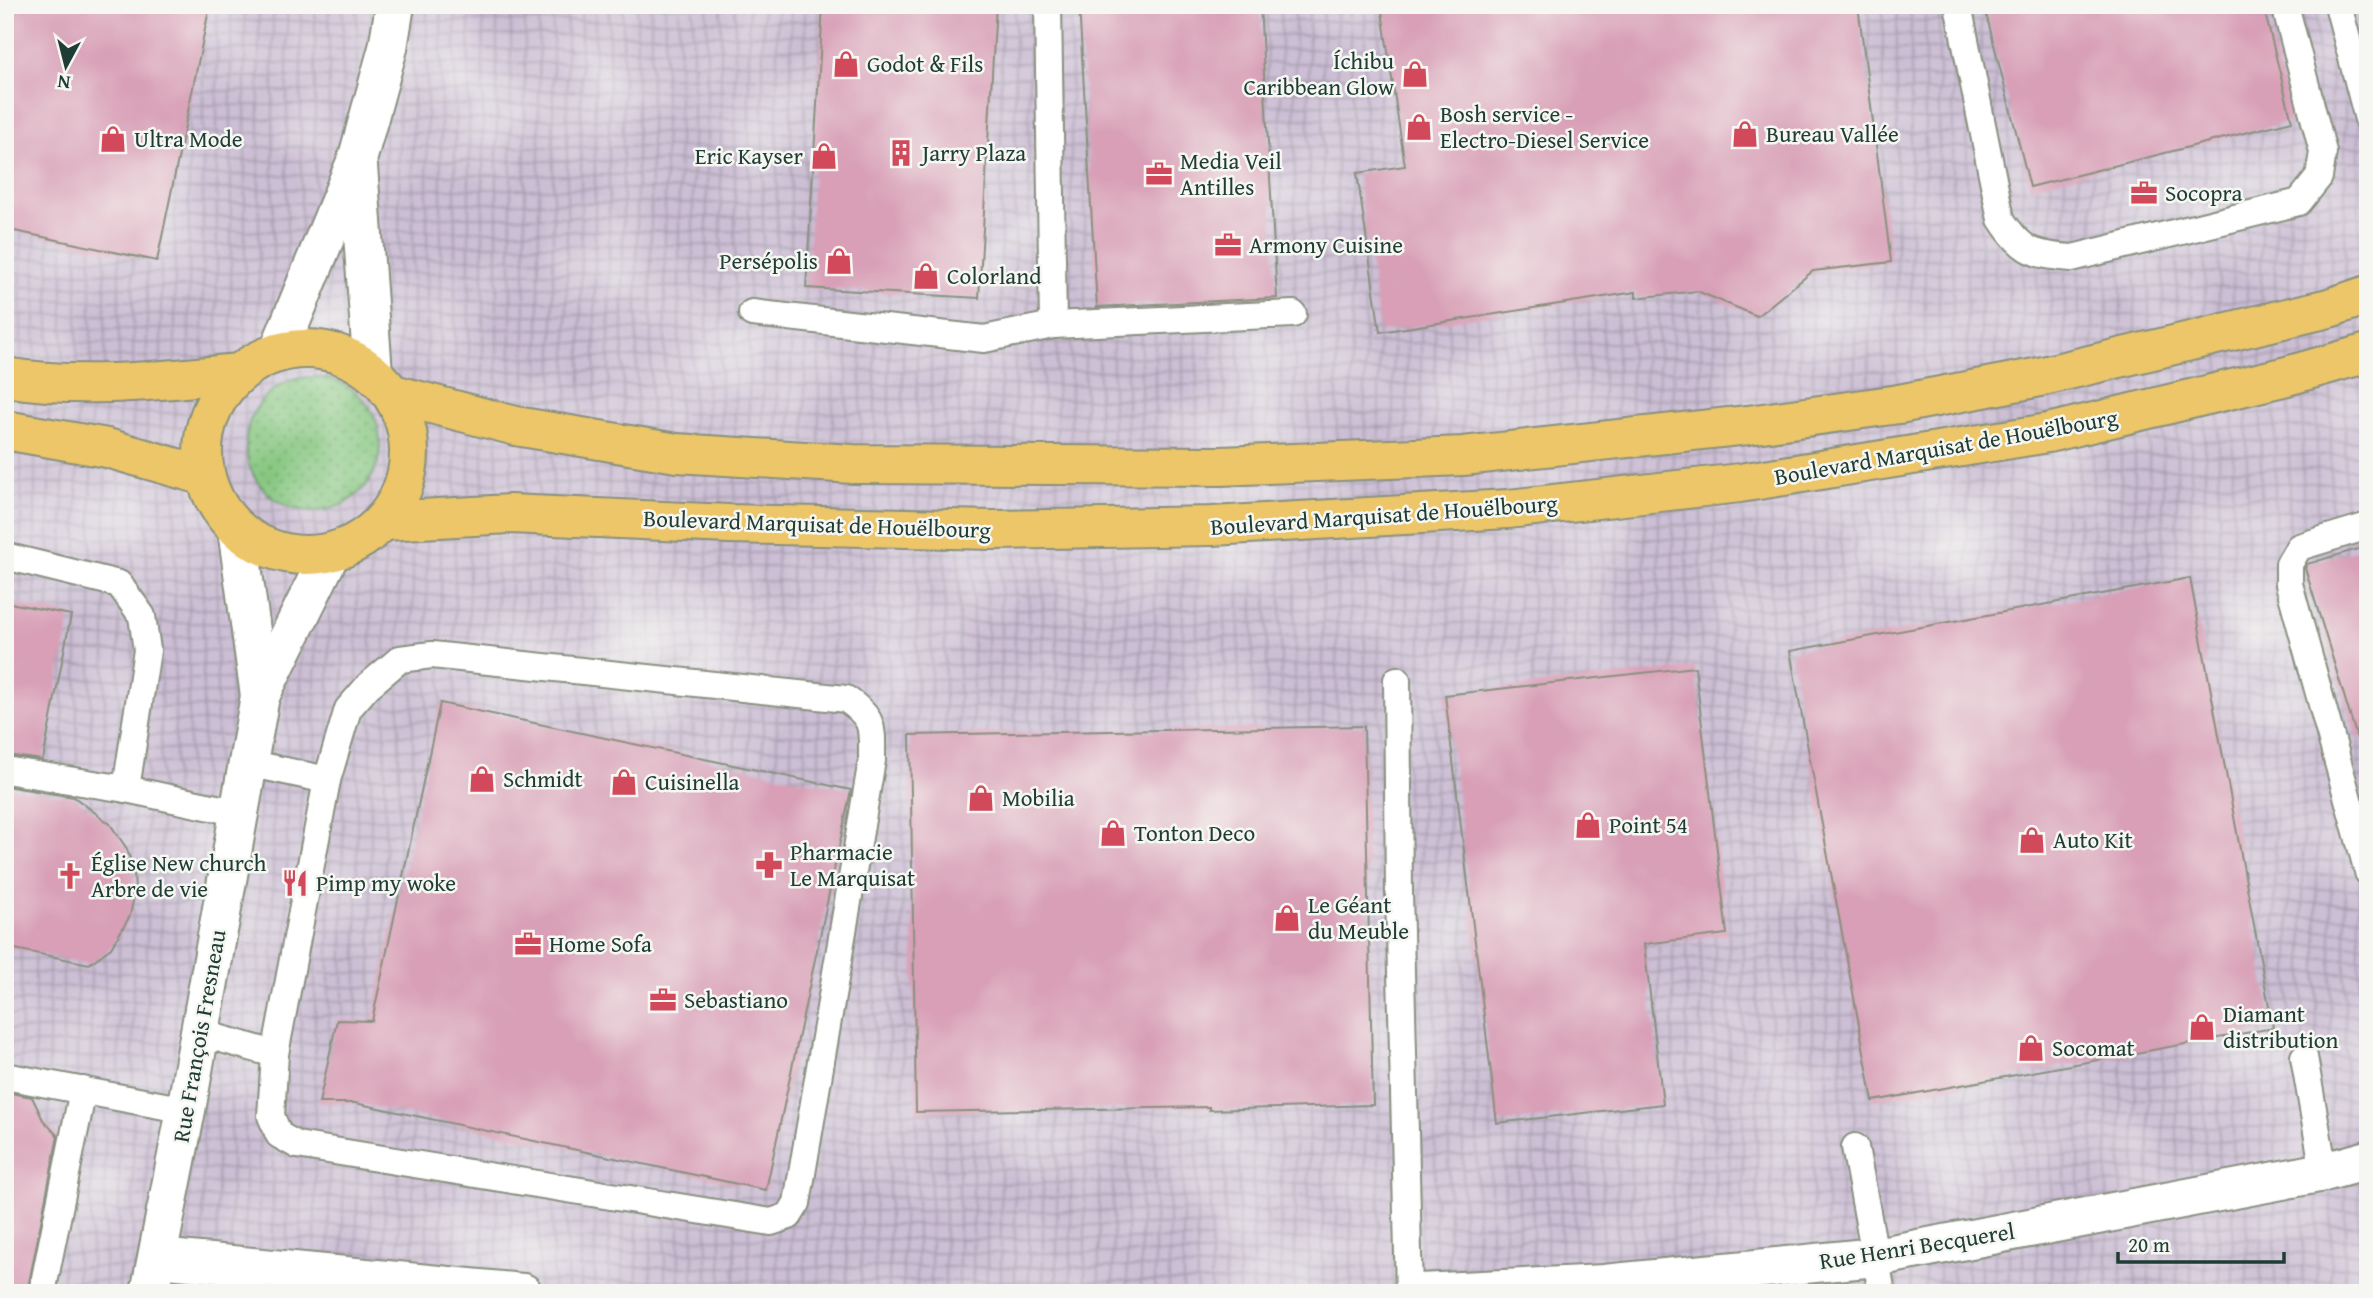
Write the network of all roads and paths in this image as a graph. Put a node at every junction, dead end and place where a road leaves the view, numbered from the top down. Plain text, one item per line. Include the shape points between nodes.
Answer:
1 (395, 5) edge
2 (1048, 5) edge
3 (1958, 5) edge
4 (2285, 5) edge
5 (2338, 5) edge
6 (2368, 120) edge
7 (358, 157) junction
8 (2368, 295) edge
9 (752, 313) dead end
10 (1293, 314) dead end
11 (1053, 325) junction
12 (278, 353) junction
13 (2368, 353) edge
14 (240, 373) junction
15 (5, 377) edge
16 (383, 383) junction
17 (5, 430) edge
18 (205, 476) junction
19 (385, 520) junction
20 (2368, 526) edge
21 (237, 529) junction
22 (330, 554) junction
23 (5, 556) edge
24 (1397, 680) dead end
25 (260, 696) junction
26 (248, 764) junction
27 (5, 770) edge
28 (327, 780) junction
29 (126, 789) junction
30 (240, 813) junction
31 (2368, 872) edge
32 (200, 1033) junction
33 (275, 1054) junction
34 (2304, 1057) dead end
35 (5, 1076) edge
36 (83, 1090) junction
37 (186, 1110) junction
38 (1855, 1147) dead end
39 (2368, 1160) edge
40 (2324, 1172) junction
41 (154, 1275) edge
42 (1879, 1275) edge
43 (1511, 1290) edge
44 (42, 1293) edge
45 (523, 1293) edge
46 (1409, 1293) edge
47 (1419, 1293) edge

1 - 7 street
2 - 11 lane
3 - 4 lane via 2001,219 2015,240 2041,256 2072,258 2299,202 2319,177 2323,152
5 - 6 lane
7 - 12 street
7 - 16 street
8 - 16 main road via 2035,378 1899,404 1463,456 1221,466 853,464 677,453 516,426
9 - 11 lane via 984,339
10 - 11 lane
12 - 14 main road via 257,360
12 - 16 main road via 311,348 344,355
13 - 19 main road, Boulevard Marquisat de Houëlbourg via 2048,433 1741,483 1508,509 1212,526 993,530 510,513
14 - 15 main road via 96,383
14 - 18 main road via 220,394 208,420 202,448
16 - 19 main road via 407,425 411,458 403,491
17 - 18 main road via 107,448
18 - 21 main road via 217,505
19 - 22 main road via 360,541
20 - 31 lane via 2299,547 2289,564 2289,584
21 - 22 main road via 265,548 297,555
21 - 25 street, Rue François Fresneau
22 - 25 street, Rue François Fresneau
23 - 29 lane via 119,584 142,616 147,650
24 - 46 lane
25 - 26 street, Rue François Fresneau
26 - 28 lane
26 - 30 street, Rue François Fresneau
27 - 29 lane
28 - 33 lane
28 - 33 lane via 348,709 400,659 432,655 846,699 872,724 872,760 797,1203 789,1216 771,1222 297,1144 279,1135 271,1116
29 - 30 lane
30 - 32 street, Rue François Fresneau
32 - 33 lane
32 - 37 street, Rue François Fresneau
34 - 40 lane
35 - 36 lane
36 - 37 lane
36 - 44 lane
37 - 41 street, Rue François Fresneau
38 - 42 lane
39 - 40 street, Rue Henri Becquerel
40 - 42 street, Rue Henri Becquerel
41 - 45 street
42 - 43 street, Rue Henri Becquerel
43 - 47 street, Rue Henri Becquerel

